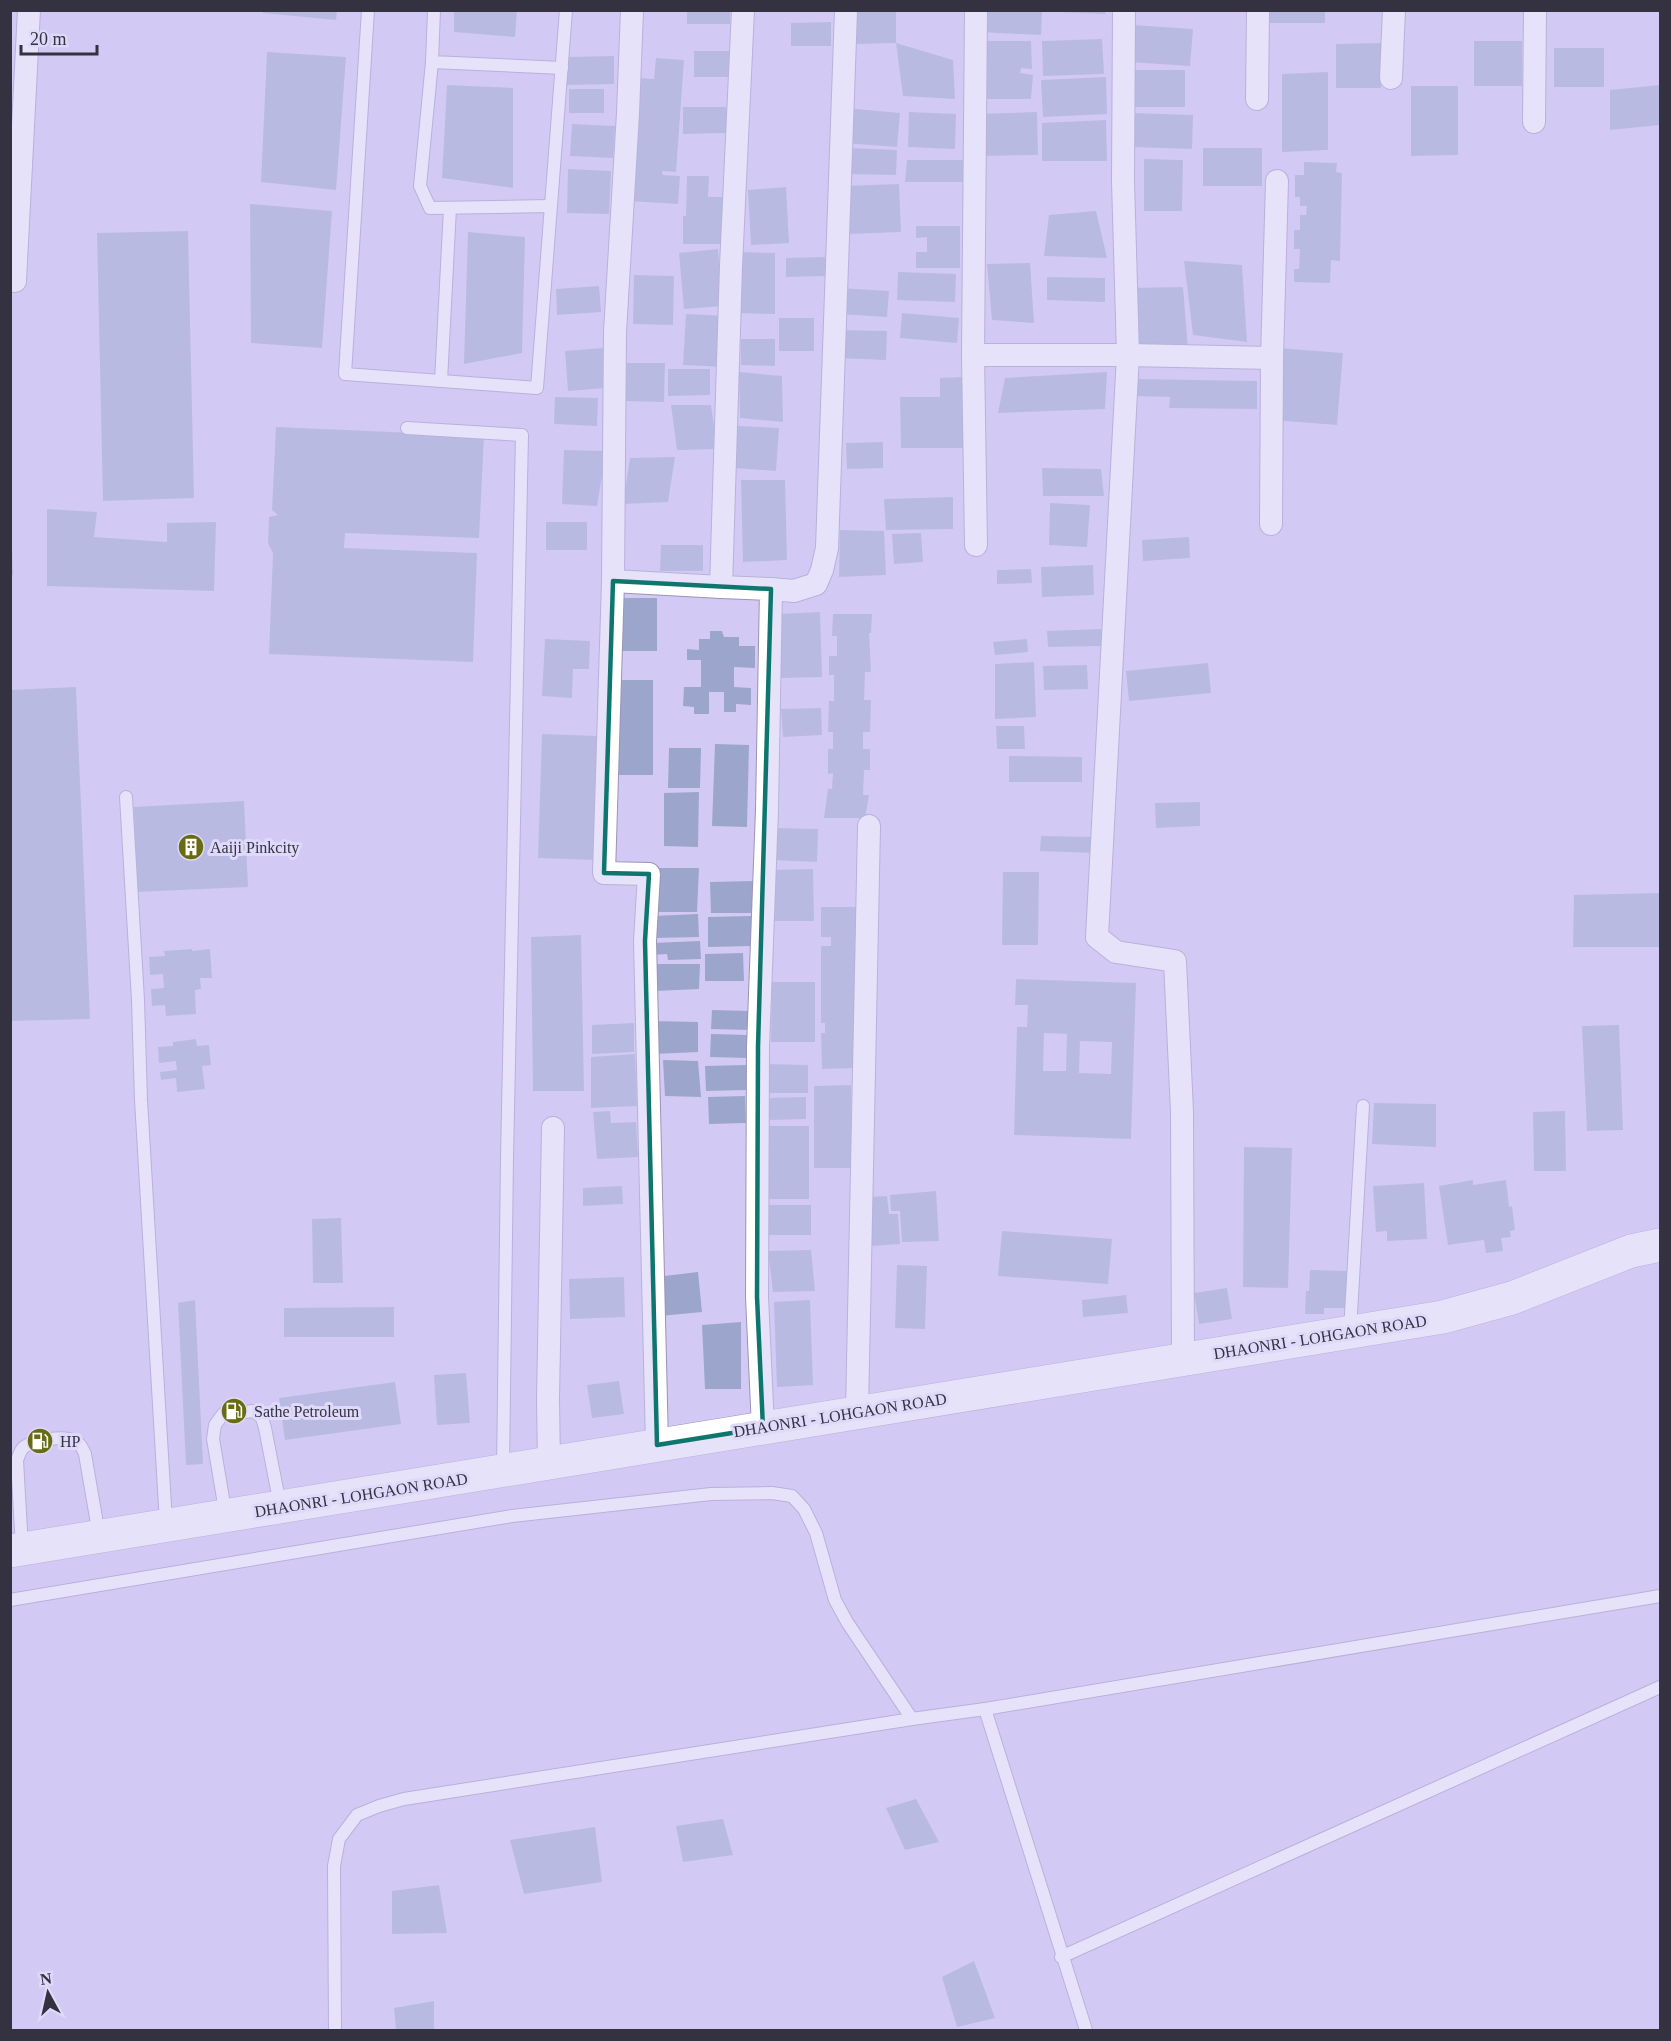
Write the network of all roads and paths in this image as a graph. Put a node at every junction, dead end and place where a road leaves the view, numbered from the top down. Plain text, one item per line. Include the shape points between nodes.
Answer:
1 (28, 10) edge
2 (368, 10) edge
3 (434, 10) edge
4 (566, 10) edge
5 (632, 10) edge
6 (743, 10) edge
7 (846, 10) edge
8 (976, 10) edge
9 (1124, 10) edge
10 (1258, 10) edge
11 (1394, 10) edge
12 (1535, 10) edge
13 (432, 62) junction
14 (562, 68) junction
15 (1391, 78) dead end
16 (1257, 99) dead end
17 (1534, 122) dead end
18 (1277, 181) dead end
19 (551, 206) junction
20 (450, 208) junction
21 (15, 281) dead end
22 (973, 355) junction
23 (1128, 355) junction
24 (1272, 358) junction
25 (441, 381) junction
26 (407, 428) dead end
27 (1271, 524) dead end
28 (976, 545) dead end
29 (613, 581) junction
30 (721, 587) junction
31 (771, 590) junction
32 (126, 797) dead end
33 (869, 826) dead end
34 (1363, 1106) dead end
35 (553, 1128) dead end
36 (1660, 1245) edge
37 (1350, 1332) junction
38 (1183, 1359) junction
39 (857, 1412) junction
40 (763, 1428) junction
41 (657, 1445) junction
42 (549, 1464) junction
43 (503, 1472) junction
44 (280, 1508) junction
45 (226, 1517) junction
46 (167, 1527) junction
47 (99, 1537) junction
48 (16, 1550) edge
49 (1660, 1596) edge
50 (10, 1600) edge
51 (1660, 1687) edge
52 (985, 1709) junction
53 (912, 1719) junction
54 (1062, 1957) junction
55 (335, 2031) edge
56 (1086, 2031) edge

1 - 21 street
2 - 25 lane via 345,374
3 - 13 lane
4 - 14 lane
5 - 29 street via 615,332
6 - 30 street
7 - 31 street via 827,548 816,584 794,591
8 - 22 street
9 - 23 street
10 - 16 street
11 - 15 street
12 - 17 street
13 - 14 lane
13 - 20 lane via 420,186 430,208
14 - 19 lane
18 - 24 street
19 - 20 lane
19 - 25 lane via 537,388
20 - 25 lane
22 - 23 street
22 - 28 street
23 - 24 street
23 - 38 street via 1097,937 1116,952 1175,961 1182,1113
24 - 27 street
26 - 43 lane via 522,435
29 - 30 street
29 - 41 street via 604,873 649,874 645,941
30 - 31 street
31 - 40 street via 758,1059 757,1297
32 - 46 lane
33 - 39 street
34 - 37 lane
35 - 42 street
36 - 37 main road, DHAONRI - LOHGAON ROAD via 1631,1251 1512,1298 1443,1317
37 - 38 main road, DHAONRI - LOHGAON ROAD
38 - 39 main road, DHAONRI - LOHGAON ROAD
39 - 40 main road, DHAONRI - LOHGAON ROAD
40 - 41 main road, DHAONRI - LOHGAON ROAD
41 - 42 main road, DHAONRI - LOHGAON ROAD
42 - 43 main road, DHAONRI - LOHGAON ROAD
43 - 44 main road, DHAONRI - LOHGAON ROAD
44 - 45 main road, DHAONRI - LOHGAON ROAD
44 - 45 lane via 262,1418 254,1411 223,1414 215,1425 213,1439
45 - 46 main road, DHAONRI - LOHGAON ROAD
46 - 47 main road, DHAONRI - LOHGAON ROAD
47 - 48 main road, DHAONRI - LOHGAON ROAD
47 - 48 lane via 85,1454 80,1445 74,1440 43,1440 22,1449 17,1460
49 - 52 lane
50 - 53 lane via 512,1516 711,1494 772,1493 792,1496 804,1509 816,1533 835,1600
51 - 54 lane
52 - 53 lane
52 - 54 lane
53 - 55 lane via 404,1799 357,1815 339,1839 334,1866
54 - 56 lane

